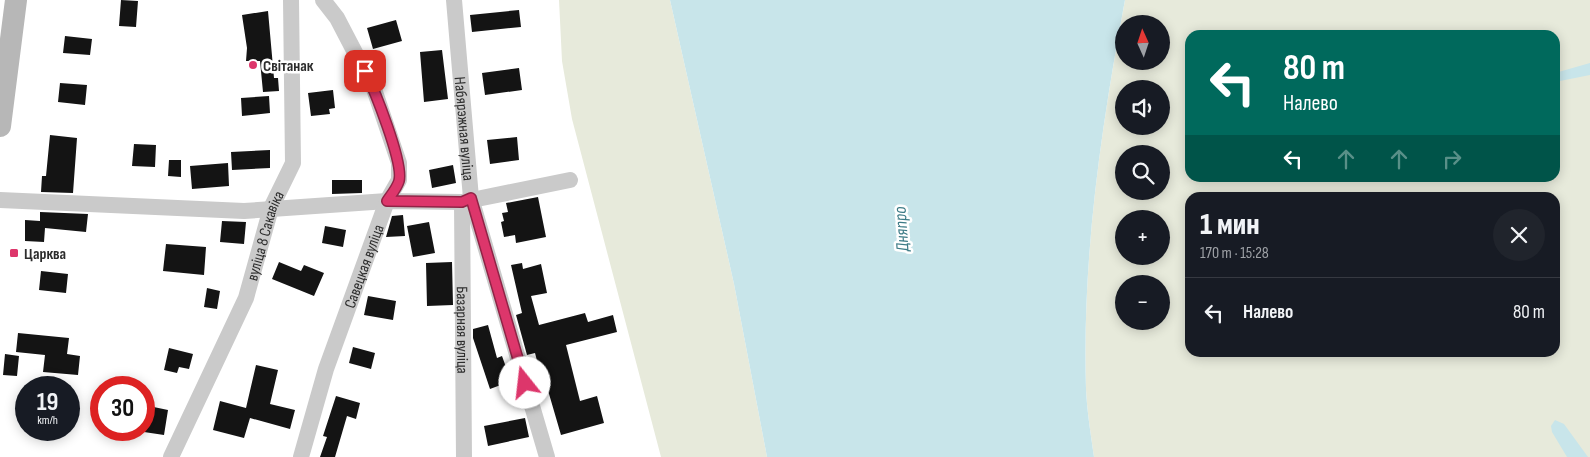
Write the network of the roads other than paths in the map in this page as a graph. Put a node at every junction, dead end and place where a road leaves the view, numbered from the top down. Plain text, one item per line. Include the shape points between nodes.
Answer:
1 (16, 0) edge
2 (290, 0) edge
3 (323, 0) edge
4 (454, 0) edge
5 (0, 126) edge
6 (570, 180) dead end
7 (0, 200) edge
8 (466, 200) junction
9 (387, 201) junction
10 (271, 208) junction
11 (171, 457) edge
12 (301, 457) edge
13 (464, 457) edge
14 (547, 457) edge

1 - 5 main road
2 - 10 street, вуліца 8 Сакавіка via 293,162
3 - 9 street, Савецкая вуліца via 337,18 374,89 399,163 399,180
4 - 8 street, Набярэжная вуліца
6 - 8 street
7 - 10 street via 244,211
8 - 9 street
8 - 13 street, Базарная вуліца
8 - 14 street, Набярэжная вуліца
9 - 10 street
9 - 12 street, Савецкая вуліца via 326,369
10 - 11 street, вуліца 8 Сакавіка via 246,298

